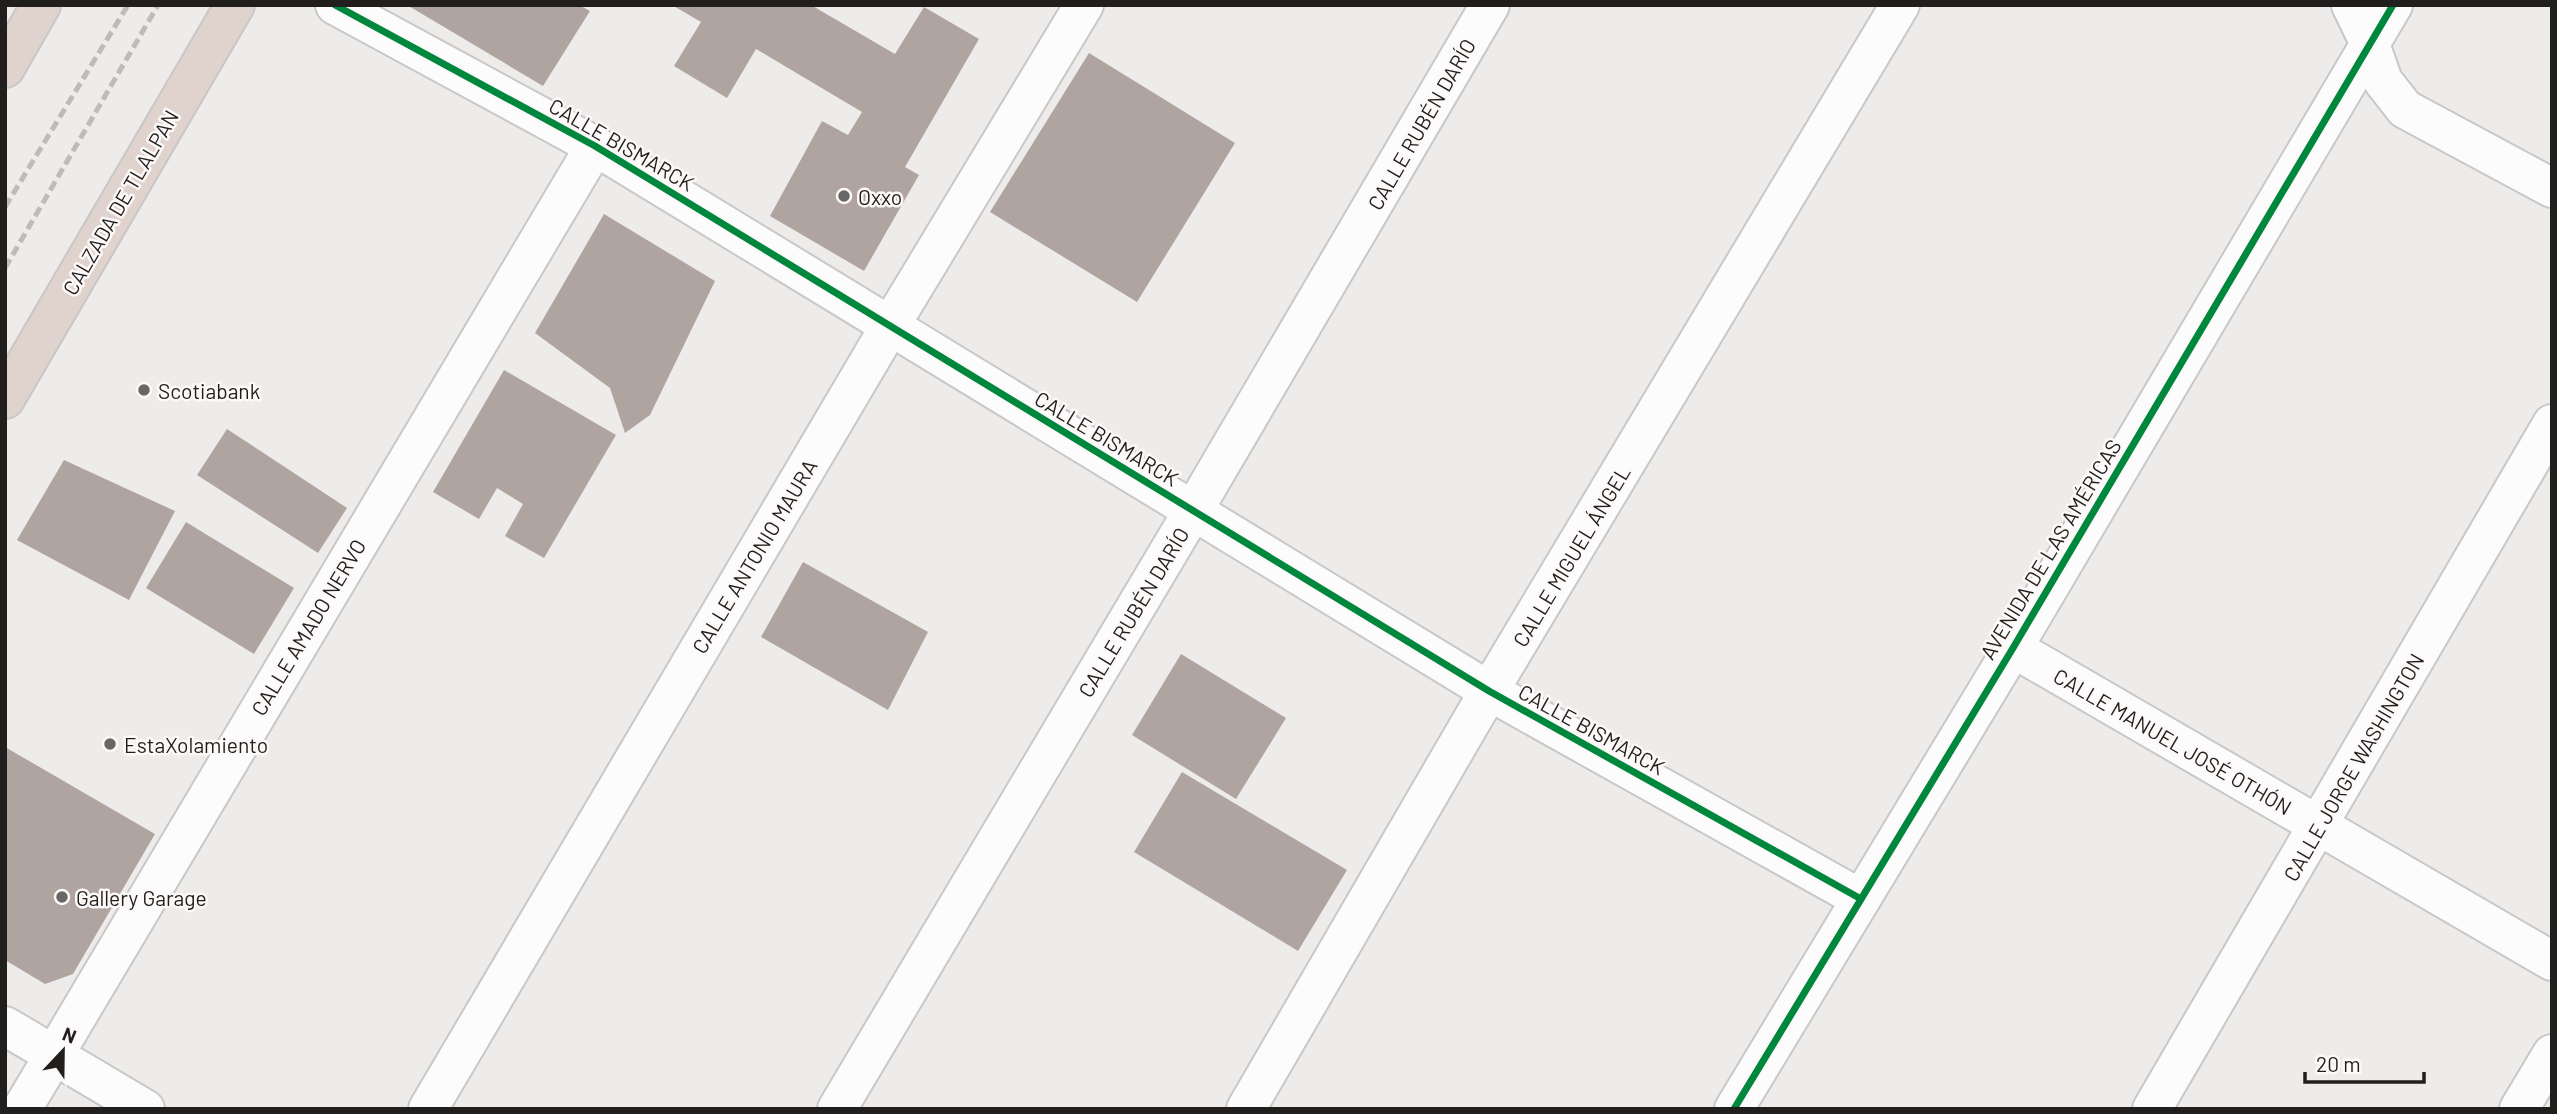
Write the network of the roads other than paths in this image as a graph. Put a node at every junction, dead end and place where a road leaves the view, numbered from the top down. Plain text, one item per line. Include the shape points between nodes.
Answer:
1 (41, 5) edge
2 (235, 5) edge
3 (335, 5) edge
4 (1084, 5) edge
5 (1490, 5) edge
6 (1900, 5) edge
7 (2351, 5) edge
8 (2393, 5) edge
9 (2370, 44) junction
10 (5, 68) edge
11 (595, 146) junction
12 (2552, 188) edge
13 (890, 326) junction
14 (5, 399) edge
15 (2552, 424) edge
16 (1193, 511) junction
17 (2013, 648) junction
18 (1489, 691) junction
19 (2319, 825) junction
20 (1861, 899) junction
21 (2552, 961) edge
22 (5, 1026) edge
23 (54, 1055) junction
24 (2552, 1055) edge
25 (22, 1109) edge
26 (145, 1109) edge
27 (428, 1109) edge
28 (837, 1109) edge
29 (1246, 1109) edge
30 (1734, 1109) edge
31 (2152, 1109) edge
32 (2519, 1109) edge

1 - 10 highway
2 - 14 highway, CALZADA DE TLALPAN
3 - 11 street, CALLE BISMARCK
4 - 13 street, CALLE ANTONIO MAURA
5 - 16 street, CALLE RUBÉN DARÍO
6 - 18 street, CALLE MIGUEL ÁNGEL
7 - 9 street
8 - 9 street, AVENIDA DE LAS AMÉRICAS
9 - 12 street via 2383,81 2405,109
9 - 17 street, AVENIDA DE LAS AMÉRICAS
11 - 13 street, CALLE BISMARCK
11 - 23 street, CALLE AMADO NERVO
13 - 16 street, CALLE BISMARCK
13 - 27 street, CALLE ANTONIO MAURA
15 - 19 street, CALLE JORGE WASHINGTON
16 - 18 street, CALLE BISMARCK
16 - 28 street, CALLE RUBÉN DARÍO
17 - 19 street, CALLE MANUEL JOSÉ OTHÓN
17 - 20 street, AVENIDA DE LAS AMÉRICAS
18 - 20 street, CALLE BISMARCK
18 - 29 street, CALLE MIGUEL ÁNGEL
19 - 21 street, CALLE MANUEL JOSÉ OTHÓN
19 - 31 street, CALLE JORGE WASHINGTON
20 - 30 street, AVENIDA DE LAS AMÉRICAS
22 - 23 street
23 - 25 street, CALLE AMADO NERVO
23 - 26 street
24 - 32 street

